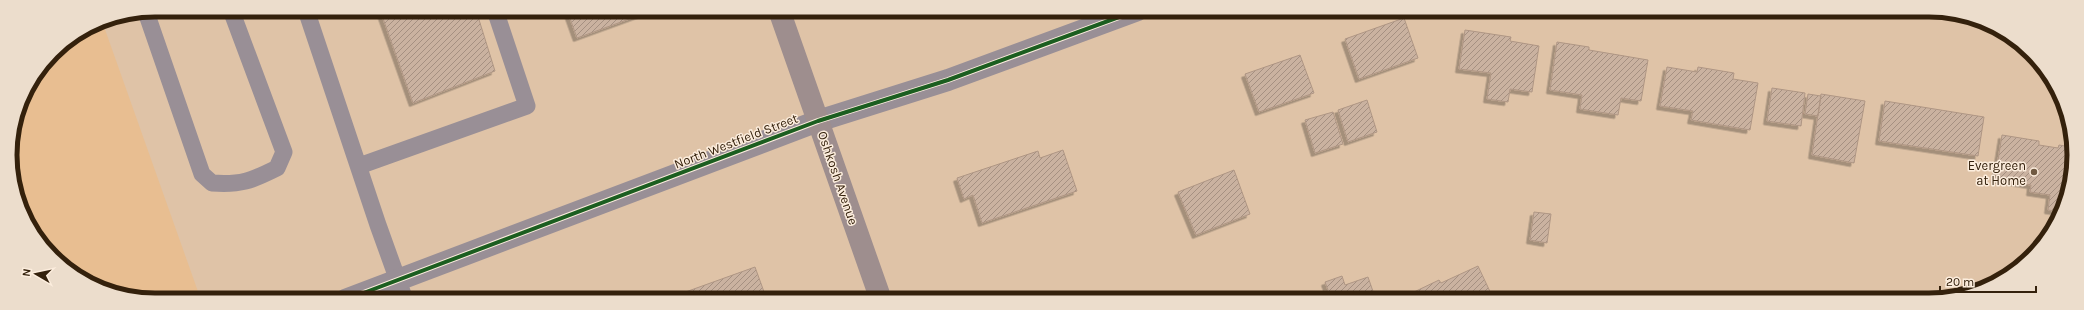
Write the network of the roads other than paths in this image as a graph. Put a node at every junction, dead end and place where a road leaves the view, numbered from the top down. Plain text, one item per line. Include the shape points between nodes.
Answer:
1 (148, 17) edge
2 (234, 17) edge
3 (308, 17) edge
4 (497, 17) edge
5 (781, 17) edge
6 (1119, 17) edge
7 (818, 121) junction
8 (359, 166) junction
9 (402, 290) edge
10 (385, 293) edge
11 (879, 293) edge

1 - 2 lane via 202,174 212,183 230,184 250,182 277,168 284,152
3 - 8 lane
4 - 8 lane via 527,106
5 - 7 main road, Oshkosh Avenue
6 - 7 street, North Westfield Street via 948,80
7 - 9 street, North Westfield Street
7 - 11 main road, Oshkosh Avenue
8 - 9 lane
9 - 10 street, North Westfield Street

